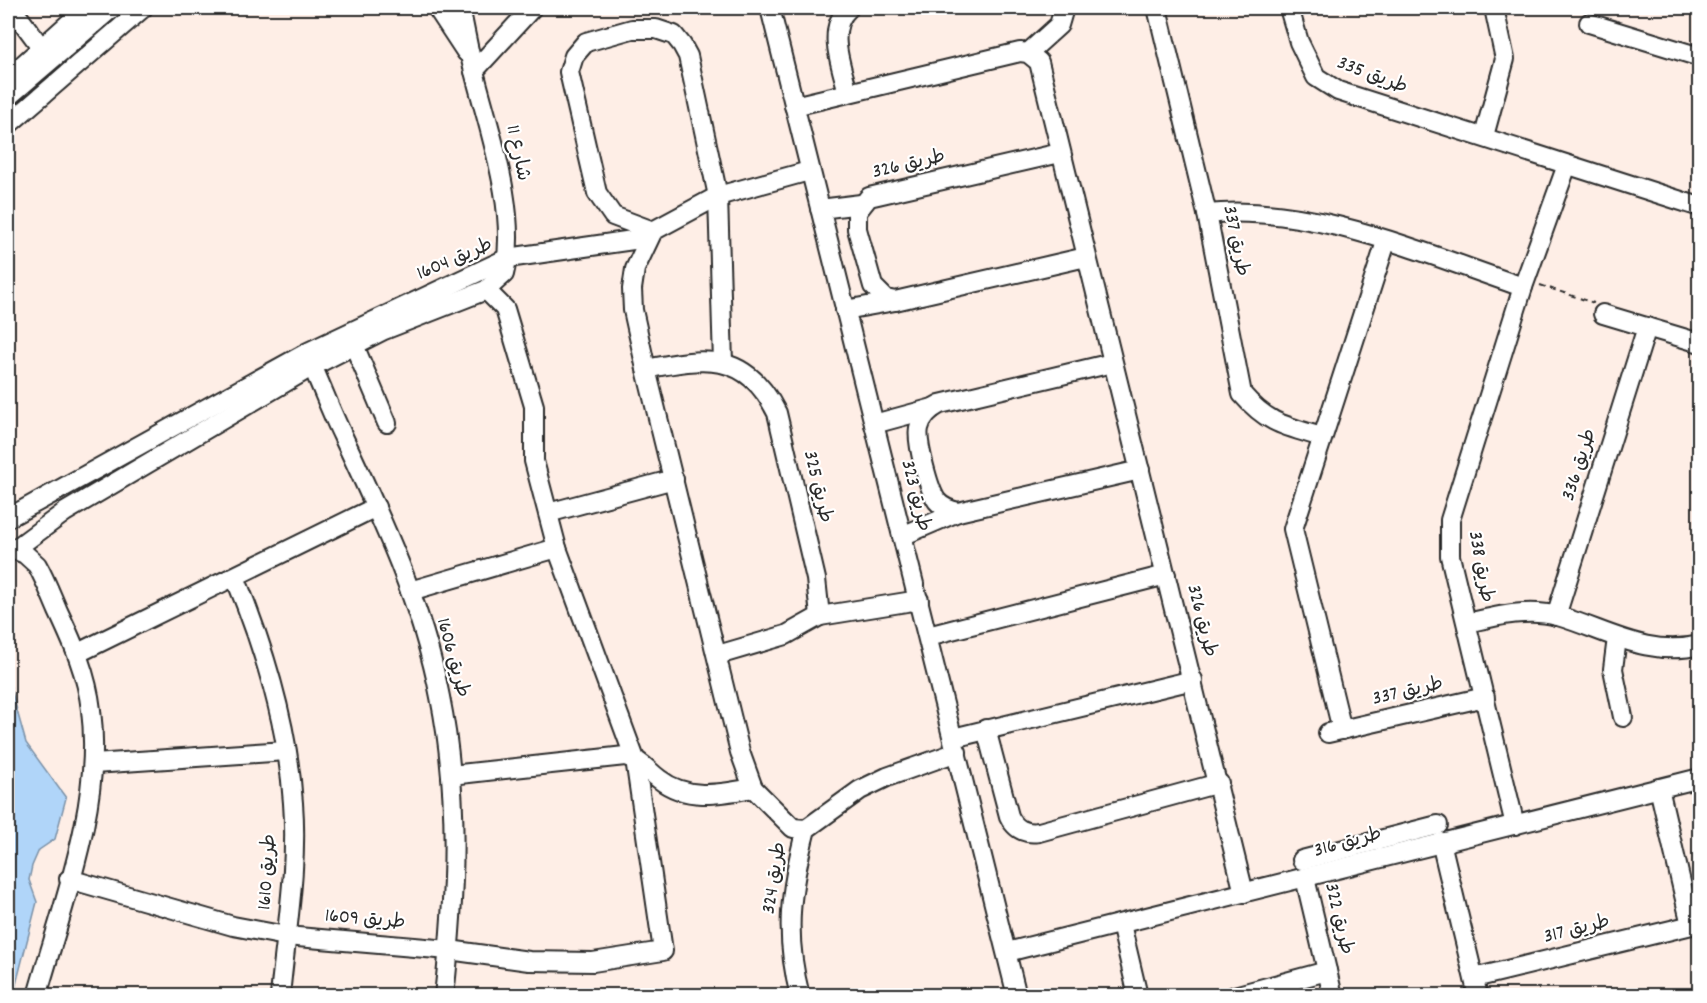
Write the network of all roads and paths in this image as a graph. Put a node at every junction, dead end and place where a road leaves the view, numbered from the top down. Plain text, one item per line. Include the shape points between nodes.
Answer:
1 (12, 8) edge
2 (86, 8) edge
3 (112, 8) edge
4 (143, 8) edge
5 (437, 8) edge
6 (460, 8) edge
7 (532, 8) edge
8 (770, 8) edge
9 (849, 8) edge
10 (1064, 8) edge
11 (1157, 8) edge
12 (1289, 8) edge
13 (1494, 8) edge
14 (1589, 23) dead end
15 (41, 47) junction
16 (1028, 53) junction
17 (1700, 57) edge
18 (472, 64) junction
19 (8, 78) edge
20 (848, 93) junction
21 (8, 97) edge
22 (794, 105) junction
23 (8, 125) edge
24 (1484, 136) junction
25 (1060, 153) junction
26 (1567, 165) junction
27 (809, 171) junction
28 (718, 196) junction
29 (861, 204) junction
30 (1700, 207) edge
31 (820, 209) junction
32 (1207, 214) junction
33 (650, 234) junction
34 (1386, 242) junction
35 (1086, 256) junction
36 (508, 258) junction
37 (1524, 284) junction
38 (486, 290) junction
39 (895, 301) junction
40 (845, 310) junction
41 (1603, 314) joint
42 (1647, 327) junction
43 (1700, 343) edge
44 (354, 345) junction
45 (309, 360) junction
46 (723, 363) junction
47 (1112, 363) junction
48 (646, 369) junction
49 (933, 408) junction
50 (387, 423) dead end
51 (874, 424) junction
52 (1322, 437) junction
53 (1140, 470) junction
54 (674, 479) junction
55 (376, 507) junction
56 (958, 512) junction
57 (548, 513) junction
58 (14, 515) edge
59 (32, 536) junction
60 (902, 536) junction
61 (11, 548) edge
62 (557, 548) junction
63 (1166, 575) junction
64 (235, 577) junction
65 (410, 591) junction
66 (919, 600) junction
67 (820, 616) junction
68 (1556, 616) junction
69 (1467, 623) junction
70 (928, 636) junction
71 (1617, 639) junction
72 (1700, 645) edge
73 (78, 654) junction
74 (718, 655) junction
75 (1193, 680) junction
76 (1485, 697) junction
77 (1623, 717) dead end
78 (986, 729) junction
79 (955, 745) junction
80 (286, 751) junction
81 (636, 759) junction
82 (93, 764) junction
83 (451, 776) junction
84 (1700, 778) edge
85 (1219, 783) junction
86 (753, 788) junction
87 (1659, 788) junction
88 (1515, 825) junction
89 (806, 830) junction
90 (1440, 834) junction
91 (1303, 869) junction
92 (69, 879) junction
93 (1244, 893) junction
94 (1121, 924) junction
95 (1695, 924) edge
96 (286, 936) junction
97 (449, 950) junction
98 (1007, 952) junction
99 (1327, 971) junction
100 (1476, 987) edge
101 (37, 996) edge
102 (280, 996) edge
103 (444, 996) edge
104 (800, 996) edge
105 (1017, 996) edge
106 (1138, 996) edge
107 (1234, 996) edge
108 (1332, 996) edge

1 - 15 street
2 - 15 street
3 - 21 street
4 - 23 street
5 - 18 street, شارع 11
6 - 18 street, شارع 11
7 - 18 street
8 - 22 street, طريق 323
9 - 20 street via 837,24 835,36
10 - 16 street via 1059,25
11 - 32 street, طريق 337
12 - 24 street, طريق 335 via 1299,42 1316,77 1338,91 1386,108
13 - 24 street via 1505,59
14 - 17 street
15 - 19 street
16 - 20 street
16 - 25 street, طريق 326 via 1039,62
18 - 36 street, شارع 11 via 496,152 509,238
20 - 22 street
22 - 27 street, طريق 323
24 - 26 street, طريق 335
25 - 29 street, طريق 326 via 868,197
25 - 35 street, طريق 326
26 - 30 street, طريق 335
26 - 37 street, طريق 338
27 - 28 street
27 - 31 street, طريق 323
28 - 33 street
28 - 33 street via 688,56 674,35 656,29 632,29 586,42 574,56 569,72 597,193 613,216
28 - 46 street
29 - 31 street
29 - 39 street, طريق 326 via 857,229 873,286 886,299
31 - 40 street, طريق 323
32 - 34 street via 1275,212
32 - 52 street, طريق 337 via 1242,394 1259,413 1279,424
33 - 36 street
33 - 48 street via 635,269 632,289
34 - 37 street
34 - 52 street, طريق 337
35 - 39 street
35 - 47 street, طريق 326
36 - 38 street, طريق 1604 via 504,274
36 - 45 street, طريق 1604
37 - 41 path via 1594,303 1591,311
37 - 69 street, طريق 338 via 1450,520 1450,556
38 - 44 street, طريق 1604
38 - 57 street via 504,309 534,406 534,461
39 - 40 street
40 - 51 street, طريق 323
41 - 42 street
42 - 43 street
42 - 68 street, طريق 336
44 - 45 street, طريق 1604
44 - 50 street
45 - 55 street, طريق 1606
45 - 58 street, طريق 1604
45 - 59 street, طريق 1604
46 - 48 street, طريق 325 via 710,359
46 - 67 street, طريق 325 via 752,376 777,413 816,579
47 - 49 street
47 - 53 street, طريق 326
48 - 54 street
49 - 51 street
49 - 56 street via 922,420 919,445 933,494 943,506
51 - 60 street, طريق 323
52 - 76 street, طريق 337 via 1293,539 1335,732
53 - 56 street
53 - 63 street, طريق 326
54 - 57 street
54 - 74 street
55 - 64 street
55 - 65 street, طريق 1606
56 - 60 street
57 - 62 street
58 - 59 street
59 - 61 street, طريق 1604
60 - 66 street, طريق 323
61 - 73 street, طريق 1604 via 29,557 39,570
62 - 65 street
62 - 81 street
63 - 70 street
63 - 75 street, طريق 326
64 - 73 street
64 - 80 street, طريق 1610 via 267,662
65 - 83 street, طريق 1606 via 441,697
66 - 67 street
66 - 70 street, طريق 323
67 - 74 street via 786,635
68 - 69 street via 1513,613
68 - 71 street
69 - 76 street, طريق 338
70 - 79 street, طريق 323
71 - 72 street via 1668,649
71 - 77 street via 1613,669
73 - 82 street via 91,708
74 - 86 street via 740,752
75 - 78 street, طريق 324
75 - 85 street, طريق 326
76 - 88 street, طريق 338
78 - 79 street, طريق 324
78 - 85 street via 1009,816 1027,832
79 - 89 street, طريق 324 via 860,790
79 - 98 street, طريق 323
80 - 82 street
80 - 96 street, طريق 1610 via 294,853
81 - 83 street via 615,756
81 - 86 street via 660,780 687,793 703,795
81 - 97 street, طريق 1609 via 663,951 562,962
82 - 92 street via 88,810
83 - 97 street, طريق 1606
84 - 87 street, طريق 316
85 - 93 street, طريق 326
86 - 89 street via 793,828
87 - 88 street, طريق 316
87 - 95 street, طريق 317
88 - 90 street, طريق 316
89 - 104 street, طريق 324 via 790,904 789,942
90 - 91 street, طريق 316
90 - 100 street, طريق 317
91 - 93 street, طريق 316
91 - 99 street, طريق 322
92 - 96 street, طريق 1609 via 233,926
92 - 101 street
93 - 94 street, طريق 316
94 - 98 street, طريق 316
94 - 106 street
95 - 100 street, طريق 317
96 - 97 street, طريق 1609
96 - 102 street, طريق 1610
97 - 103 street, طريق 1606
98 - 105 street, طريق 323
99 - 107 street, طريق 322
99 - 108 street, طريق 322

